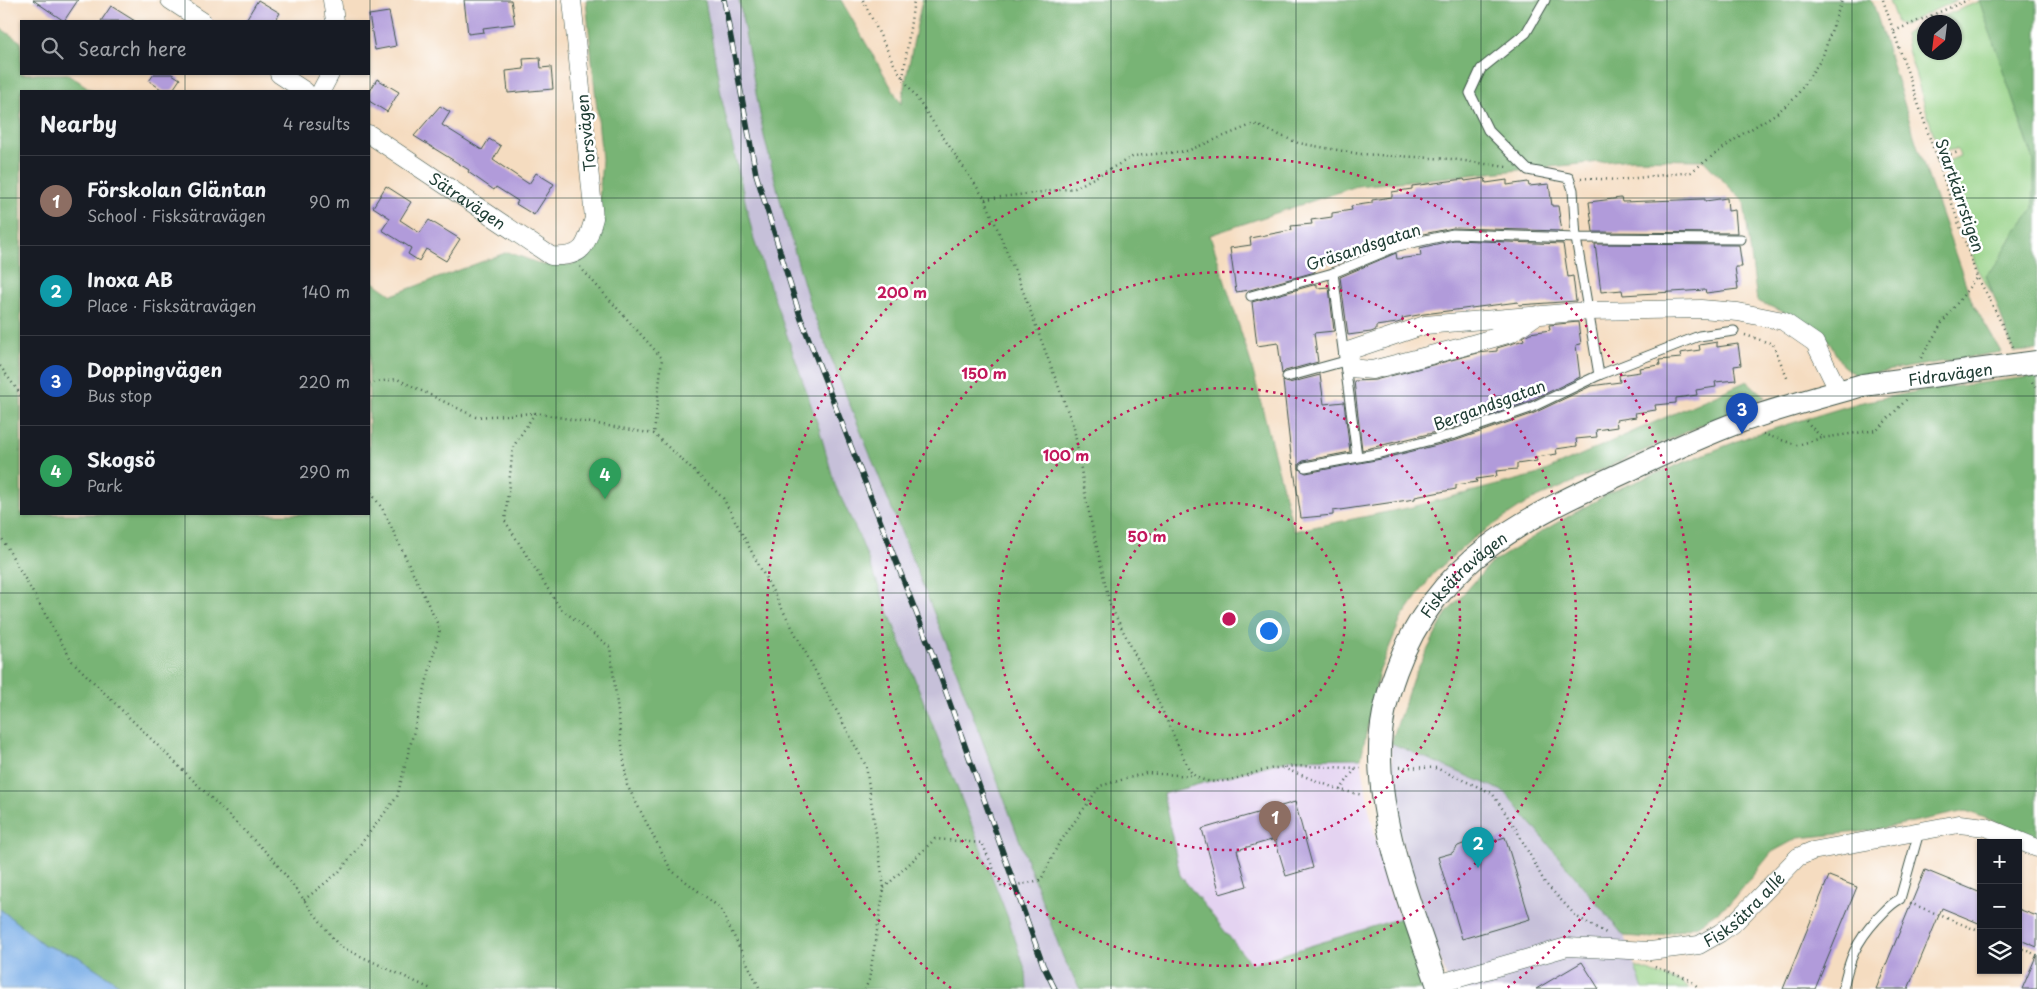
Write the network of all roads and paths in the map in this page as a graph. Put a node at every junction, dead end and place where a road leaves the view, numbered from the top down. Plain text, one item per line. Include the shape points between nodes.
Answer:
1 (170, 0) edge
2 (332, 0) edge
3 (572, 0) edge
4 (863, 0) edge
5 (914, 0) edge
6 (1545, 0) edge
7 (1842, 0) edge
8 (1883, 0) edge
9 (1968, 0) edge
10 (200, 20) edge
11 (335, 20) edge
12 (1894, 31) junction
13 (281, 75) edge
14 (329, 75) edge
15 (903, 78) junction
16 (303, 90) edge
17 (322, 90) edge
18 (370, 135) edge
19 (1959, 152) dead end
20 (1936, 158) junction
21 (1528, 170) junction
22 (1569, 178) junction
23 (985, 199) junction
24 (1576, 238) junction
25 (1741, 240) dead end
26 (570, 257) junction
27 (1333, 273) junction
28 (1977, 277) junction
29 (1251, 296) dead end
30 (1588, 311) junction
31 (1537, 315) junction
32 (1734, 332) joint
33 (2013, 348) dead end
34 (1347, 360) junction
35 (1918, 363) dead end
36 (0, 366) edge
37 (2034, 372) edge
38 (1599, 375) junction
39 (1288, 377) dead end
40 (1788, 380) dead end
41 (370, 383) edge
42 (1863, 385) joint
43 (2037, 389) edge
44 (1839, 392) junction
45 (20, 394) edge
46 (1908, 398) dead end
47 (535, 413) junction
48 (1804, 419) dead end
49 (1761, 433) dead end
50 (654, 434) junction
51 (1822, 438) junction
52 (1357, 456) junction
53 (1305, 467) dead end
54 (370, 491) edge
55 (0, 535) edge
56 (1280, 767) junction
57 (1394, 767) dead end
58 (1356, 768) junction
59 (1365, 768) dead end
60 (1193, 776) junction
61 (1340, 790) junction
62 (1383, 799) junction
63 (1919, 832) junction
64 (2037, 848) edge
65 (884, 888) junction
66 (1900, 899) junction
67 (304, 900) junction
68 (1977, 930) edge
69 (2022, 949) edge
70 (1626, 950) junction
71 (2037, 955) edge
72 (1653, 966) dead end
73 (1439, 987) edge
74 (431, 989) edge
75 (760, 989) edge
76 (865, 989) edge
77 (1699, 989) edge
78 (1843, 989) edge

1 - 10 street
2 - 11 street
3 - 26 street, Torsvägen via 594,218 586,245
4 - 15 path
5 - 15 path
6 - 21 lane via 1526,33 1481,69 1470,93 1488,130
7 - 22 path via 1822,58 1795,98 1691,172 1618,180
8 - 12 path, Svartkärrstigen
9 - 12 path
12 - 20 path, Svartkärrstigen
13 - 16 street
14 - 17 street
15 - 23 path
18 - 26 street, Sätravägen via 551,256
19 - 20 path
20 - 28 path, Svartkärrstigen
21 - 22 lane
21 - 23 path via 1451,159 1360,154 1298,143 1254,124 1187,150 1134,156 1075,188
22 - 24 lane via 1573,190
23 - 60 path via 1074,428 1110,605
24 - 25 lane, Gräsandsgatan
24 - 27 lane, Gräsandsgatan via 1453,234 1398,246
24 - 30 lane
26 - 50 path via 662,358
27 - 29 lane, Gräsandsgatan
27 - 34 lane
28 - 33 path, Svartkärrstigen
28 - 35 path via 1942,323
30 - 31 street
30 - 38 lane
30 - 44 street via 1701,309 1783,321 1815,343
31 - 34 street via 1425,325 1348,351
31 - 34 street via 1511,333 1372,370 1350,368
32 - 38 lane, Bergandsgatan via 1699,336
32 - 40 path via 1773,344
34 - 39 lane
34 - 52 lane
36 - 45 path
37 - 42 street, Fidravägen, bridge
37 - 43 path
38 - 52 lane, Bergandsgatan via 1530,408 1456,434
41 - 47 path via 398,379 476,417
42 - 44 street, Fisksätravägen
44 - 62 street, Fisksätravägen via 1742,421 1560,502 1505,533 1460,570 1427,609 1403,652 1392,681 1380,757
46 - 51 path via 1877,430
47 - 50 path
47 - 75 path via 513,447 505,521 560,608 610,647 627,785 671,870 720,908
48 - 51 path
49 - 51 path via 1797,445
50 - 65 path via 723,498 866,766
52 - 53 lane, Bergandsgatan
54 - 67 path via 382,508 440,629 397,798 339,872
55 - 67 path via 72,661 273,859
56 - 58 path
56 - 60 path via 1230,779 1209,781
56 - 61 path
57 - 70 path via 1436,768 1492,792 1545,883 1577,917 1602,929
58 - 59 path
58 - 61 path
60 - 65 path via 1146,773 1100,786 1058,844 1042,880 1002,888 982,843 936,839
61 - 62 path
62 - 73 street, Fisksätravägen via 1404,886
63 - 64 street, Fisksätra allé via 1959,824 1986,827
63 - 66 lane
63 - 70 street, Fisksätra allé via 1805,854 1798,857 1720,934 1691,946
65 - 76 path
66 - 68 path
66 - 78 lane via 1890,904 1859,938
67 - 74 path via 339,946
69 - 71 path
70 - 73 street, Fisksätra allé via 1567,947
72 - 77 path via 1678,974 1695,983

